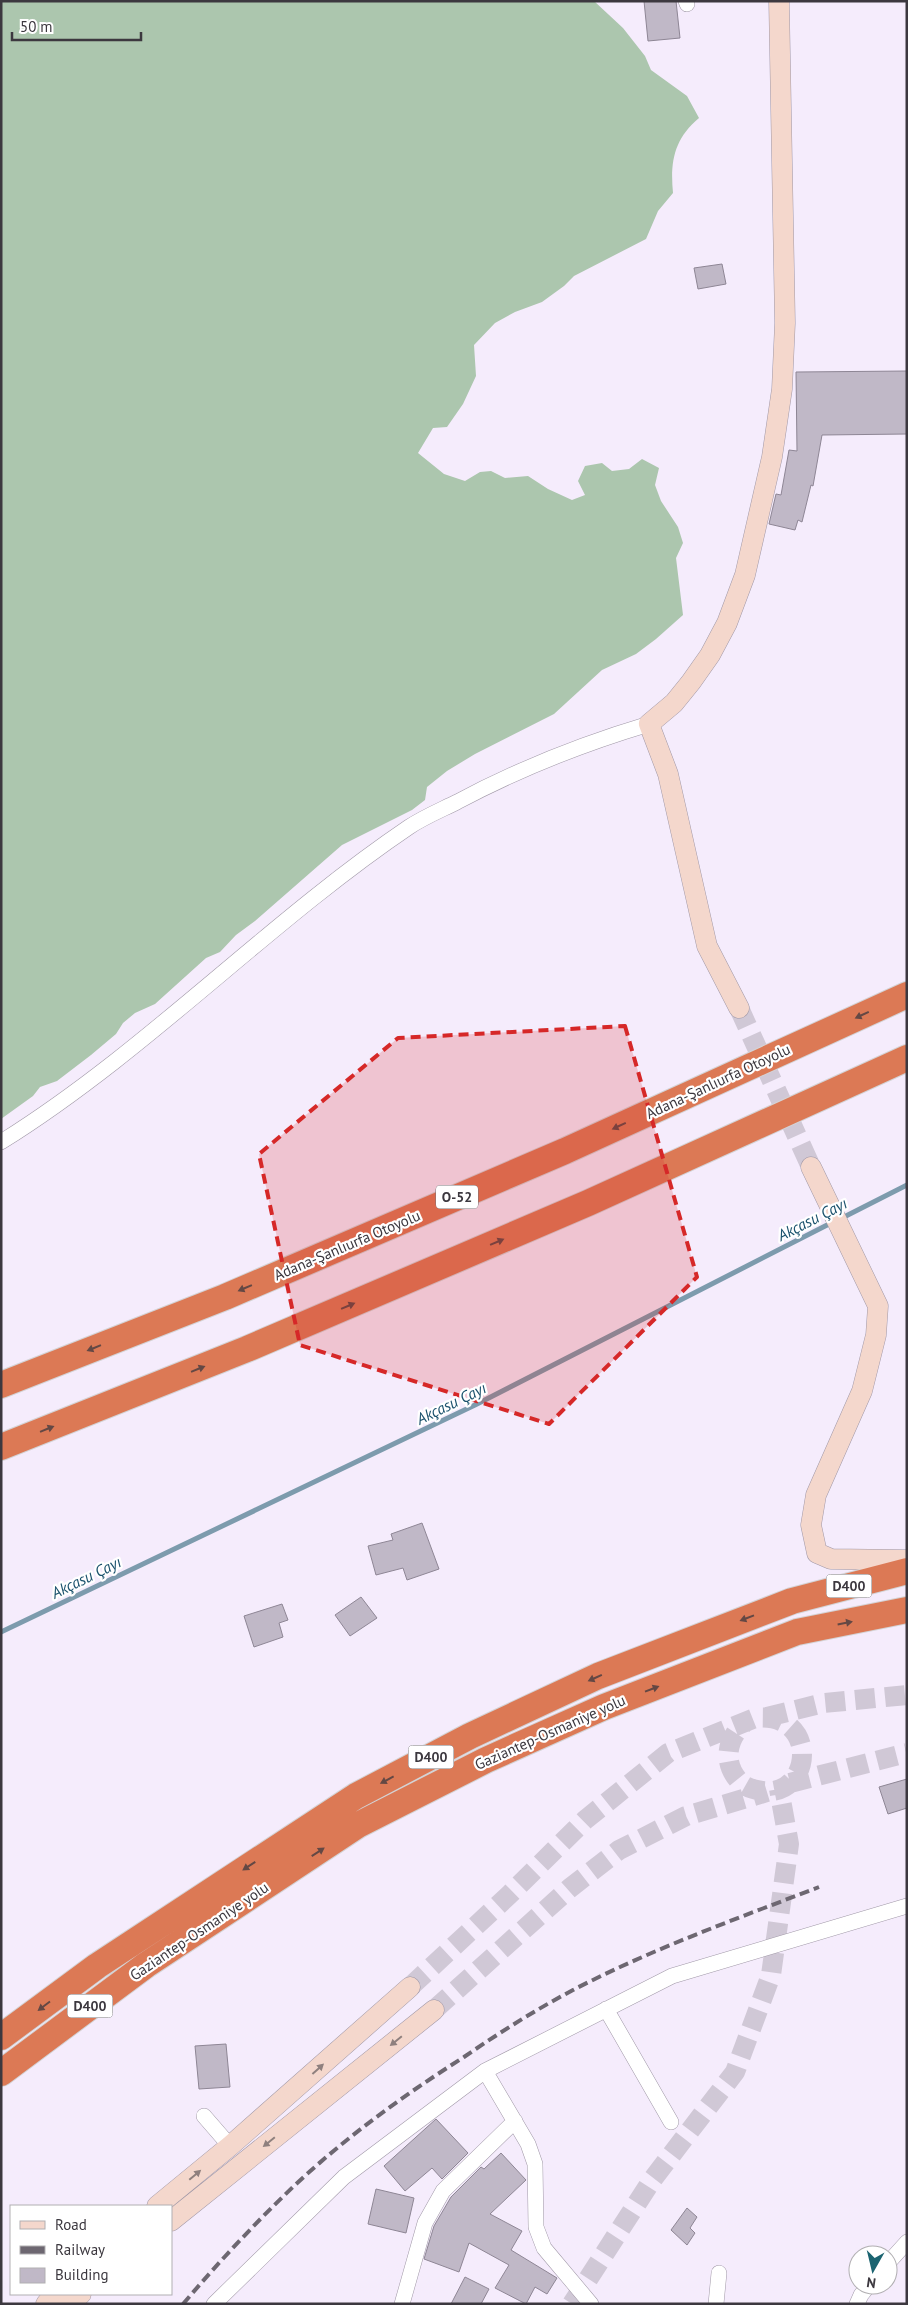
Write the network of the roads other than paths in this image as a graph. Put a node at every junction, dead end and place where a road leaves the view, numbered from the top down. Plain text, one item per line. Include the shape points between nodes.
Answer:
1 (779, 1) edge
2 (649, 724) junction
3 (907, 995) edge
4 (739, 1008) tunnel mouth
5 (907, 1058) edge
6 (1, 1142) edge
7 (811, 1167) tunnel mouth
8 (1, 1385) edge
9 (1, 1447) edge
10 (907, 1560) edge
11 (907, 1571) edge
12 (907, 1610) edge
13 (907, 1906) edge
14 (410, 1987) tunnel mouth
15 (606, 2008) junction
16 (434, 2010) tunnel mouth
17 (1, 2037) edge
18 (485, 2071) junction
19 (1, 2073) edge
20 (204, 2116) dead end
21 (515, 2121) junction
22 (671, 2122) dead end
23 (230, 2146) junction
24 (159, 2205) edge
25 (172, 2220) edge
26 (907, 2242) edge
27 (898, 2252) edge
28 (719, 2273) dead end
29 (80, 2295) edge
30 (590, 2303) edge
31 (69, 2304) edge
32 (214, 2304) edge
33 (402, 2304) edge
34 (716, 2304) edge

1 - 2 street via 786,323 782,388 772,457 745,575 727,623 691,682 674,703
2 - 4 street via 668,774 707,946
2 - 6 street via 595,740 499,780 411,826 353,868 90,1081
3 -> 8 highway, Adana-Şanlıurfa Otoyolu / O-52 via 565,1151 225,1296
9 -> 5 highway via 247,1349 588,1204
7 - 10 street via 878,1306 876,1335 862,1391 816,1495 811,1525 817,1554 831,1560
11 -> 17 highway, Gaziantep-Osmaniye yolu / D400 via 792,1601 598,1676 470,1736 356,1796 97,1966
19 -> 12 highway, Gaziantep-Osmaniye yolu / D400 via 146,1965 358,1825 486,1760 604,1708 797,1632
13 - 15 street via 672,1976
23 -> 14 street
15 - 18 street
15 - 22 street
16 -> 25 street
18 - 21 street
18 - 32 street via 344,2177
20 - 23 street
21 - 30 street via 535,2164 536,2227 544,2248
21 - 33 street via 443,2191 425,2223
24 -> 23 street
26 - 27 street
28 - 34 street
29 - 31 street

